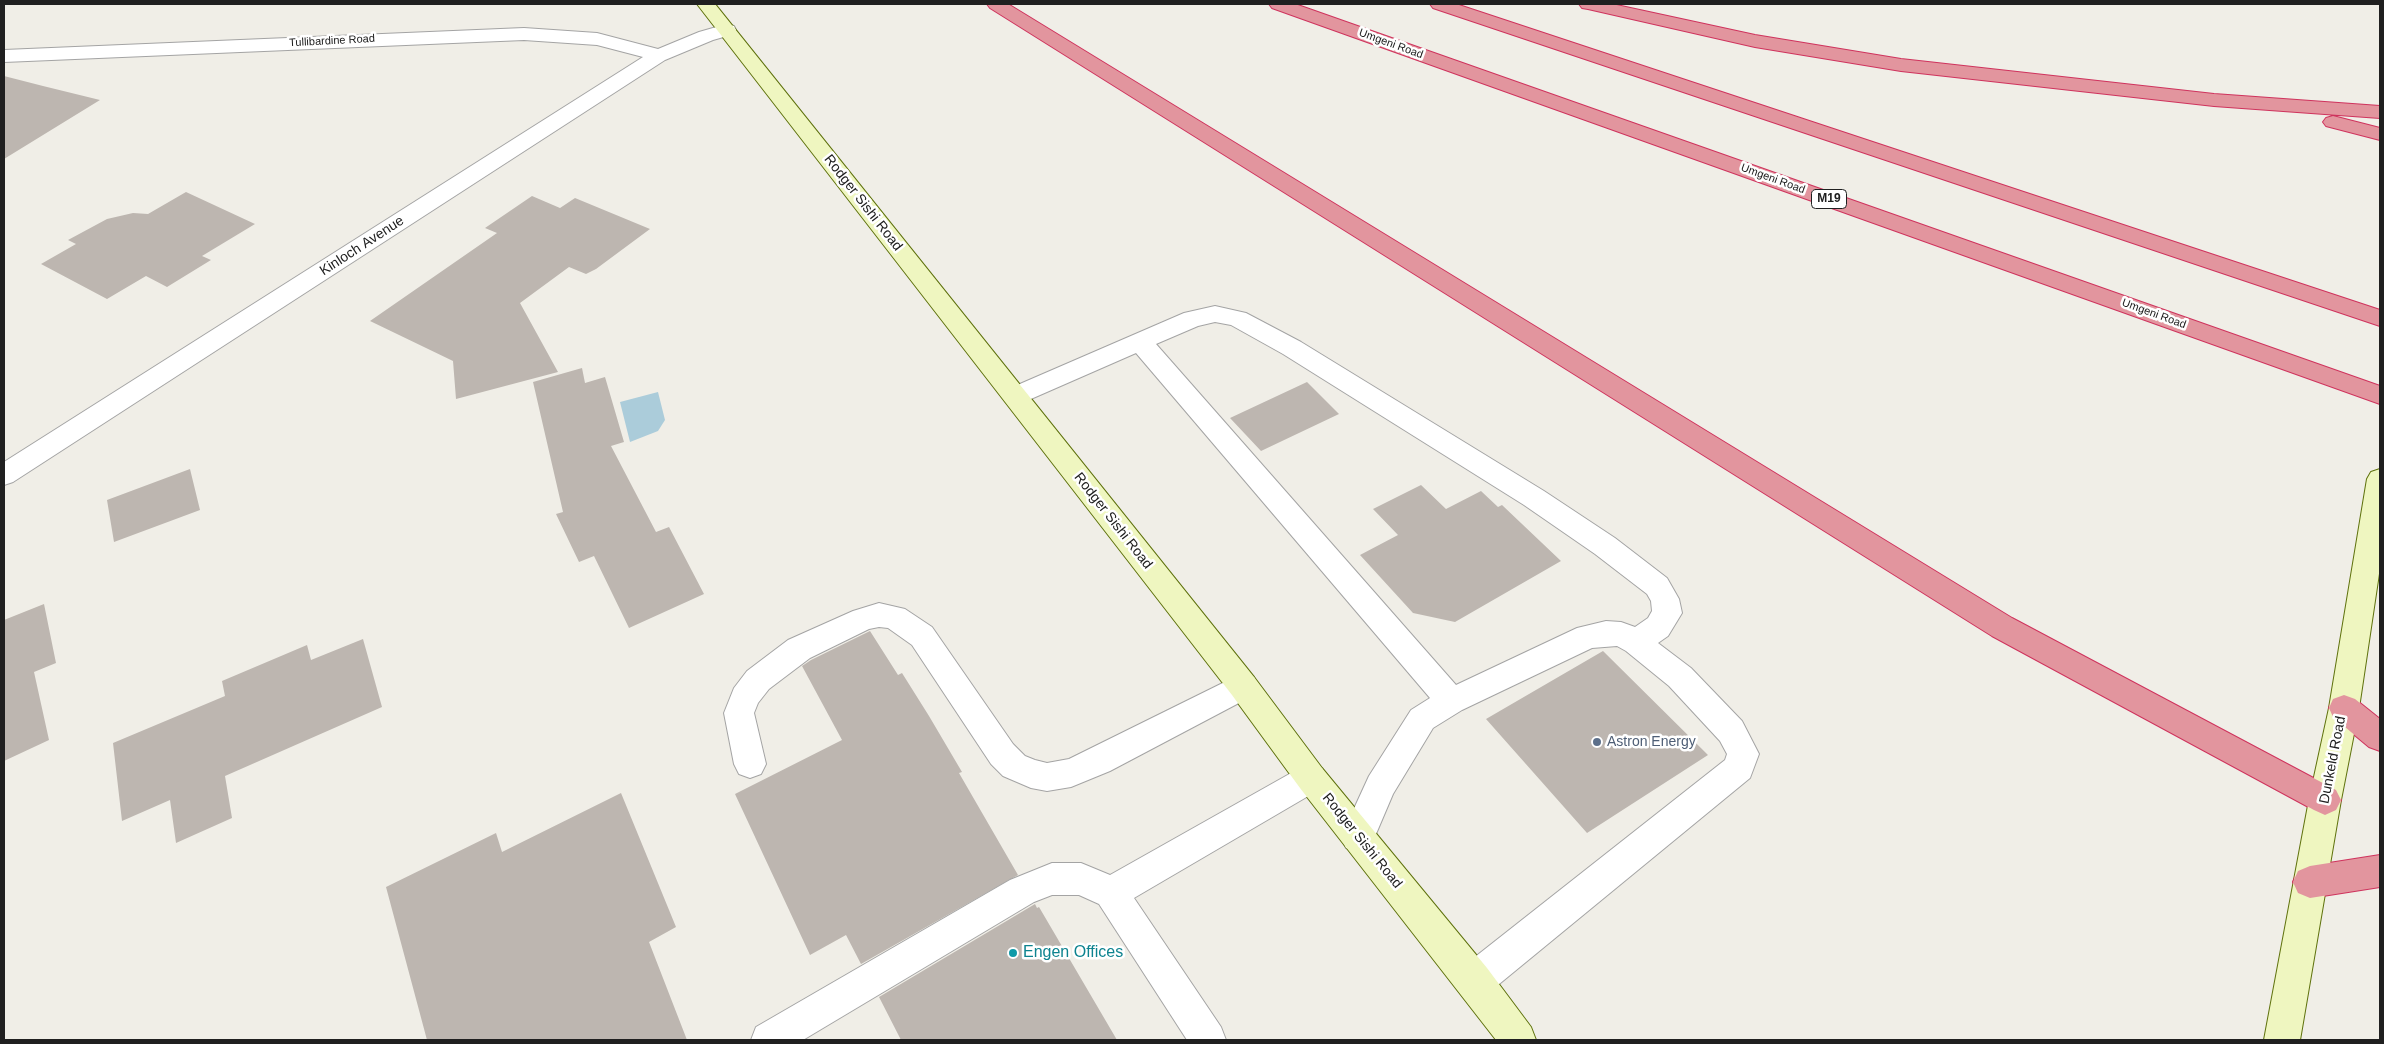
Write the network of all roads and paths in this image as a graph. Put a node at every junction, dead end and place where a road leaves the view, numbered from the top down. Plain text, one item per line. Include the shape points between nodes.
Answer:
1 (706, 4) edge
2 (996, 4) edge
3 (1278, 4) edge
4 (1439, 4) edge
5 (1588, 4) edge
6 (727, 30) junction
7 (4, 56) edge
8 (658, 56) junction
9 (2214, 100) junction
10 (2380, 112) edge
11 (2380, 134) edge
12 (2380, 318) edge
13 (1140, 342) junction
14 (2380, 394) edge
15 (1015, 396) junction
16 (4, 475) edge
17 (2380, 481) edge
18 (1636, 642) junction
19 (1243, 686) junction
20 (1451, 702) junction
21 (2344, 708) junction
22 (2380, 737) edge
23 (750, 764) dead end
24 (1312, 778) junction
25 (2325, 800) junction
26 (1358, 837) junction
27 (2380, 871) edge
28 (2310, 882) junction
29 (1111, 893) junction
30 (1474, 981) junction
31 (769, 1040) edge
32 (1208, 1040) edge
33 (1518, 1040) edge
34 (2282, 1040) edge

1 - 6 street, Rodger Sishi Road
2 - 25 highway via 2002,626
3 - 14 highway, Umgeni Road / M19
4 - 12 highway
5 - 9 highway via 1755,41 1901,65
6 - 8 street, Kinloch Avenue
6 - 15 street, Rodger Sishi Road
7 - 8 street, Tullibardine Road via 524,34 596,39
8 - 16 street, Kinloch Avenue
9 - 10 highway
9 - 11 highway via 2287,112
13 - 15 street
13 - 18 street via 1192,319 1215,314 1254,326 1300,353 1534,498 1606,546 1658,586 1665,598 1667,613 1658,627
13 - 20 street
15 - 19 street, Rodger Sishi Road
17 - 21 street, Dunkeld Road
18 - 20 street via 1622,634 1606,632 1587,637
18 - 30 street via 1680,677 1731,731 1743,754 1739,768
19 - 23 street via 1070,773 1047,777 1031,774 1008,760 922,636 895,617 879,615 799,649 758,680 745,697 739,713
19 - 24 street, Rodger Sishi Road
20 - 26 street via 1422,719 1400,750
21 - 22 highway
21 - 25 street, Dunkeld Road
24 - 26 street, Rodger Sishi Road
24 - 29 street
25 - 28 street, Dunkeld Road
26 - 30 street, Rodger Sishi Road
27 - 28 highway
28 - 34 street, Dunkeld Road
29 - 31 street via 1081,878 1052,879 1022,891
29 - 32 street
30 - 33 street, Rodger Sishi Road

